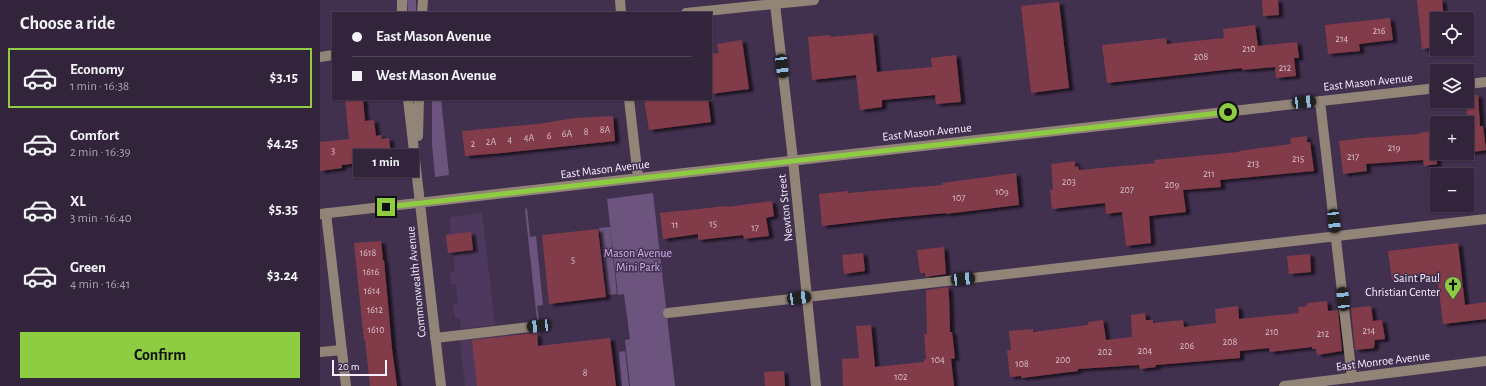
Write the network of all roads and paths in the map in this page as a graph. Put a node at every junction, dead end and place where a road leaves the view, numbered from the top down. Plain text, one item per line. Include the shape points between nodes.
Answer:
1 (402, 0) edge
2 (423, 0) edge
3 (620, 0) edge
4 (814, 0) edge
5 (775, 4) junction
6 (402, 12) edge
7 (422, 12) edge
8 (621, 12) edge
9 (696, 12) edge
10 (332, 55) edge
11 (320, 57) edge
12 (1486, 82) edge
13 (1474, 83) edge
14 (1430, 89) edge
15 (408, 100) edge
16 (419, 100) edge
17 (629, 100) edge
18 (1320, 101) junction
19 (793, 160) junction
20 (416, 174) junction
21 (638, 178) junction
22 (420, 203) junction
23 (323, 213) edge
24 (1486, 219) edge
25 (1336, 236) junction
26 (807, 297) junction
27 (668, 314) dead end
28 (539, 326) dead end
29 (435, 338) junction
30 (342, 350) junction
31 (320, 352) edge
32 (1486, 361) edge
33 (1352, 378) junction
34 (1366, 381) edge
35 (346, 386) edge
36 (441, 386) edge
37 (816, 386) edge
38 (1284, 386) edge

1 - 6 street
2 - 7 street
3 - 8 street
4 - 5 street
5 - 9 street
5 - 19 street, Newton Street
10 - 11 street
12 - 13 street
14 - 18 street, East Mason Avenue
15 - 20 street, Commonwealth Avenue
16 - 20 street, Commonwealth Avenue
17 - 21 street
18 - 19 street, East Mason Avenue
18 - 25 street
19 - 21 street, East Mason Avenue
19 - 26 street, Newton Street
20 - 22 street, Commonwealth Avenue
21 - 22 street, East Mason Avenue
22 - 23 street, East Mason Avenue
22 - 29 street, Commonwealth Avenue
23 - 30 street
24 - 25 street
25 - 26 street
25 - 33 street
26 - 27 street
26 - 37 street, Newton Street
28 - 29 street
29 - 36 street, Commonwealth Avenue
30 - 31 street
30 - 35 street
32 - 34 street, East Monroe Avenue
33 - 34 street, East Monroe Avenue
33 - 38 street, East Monroe Avenue

